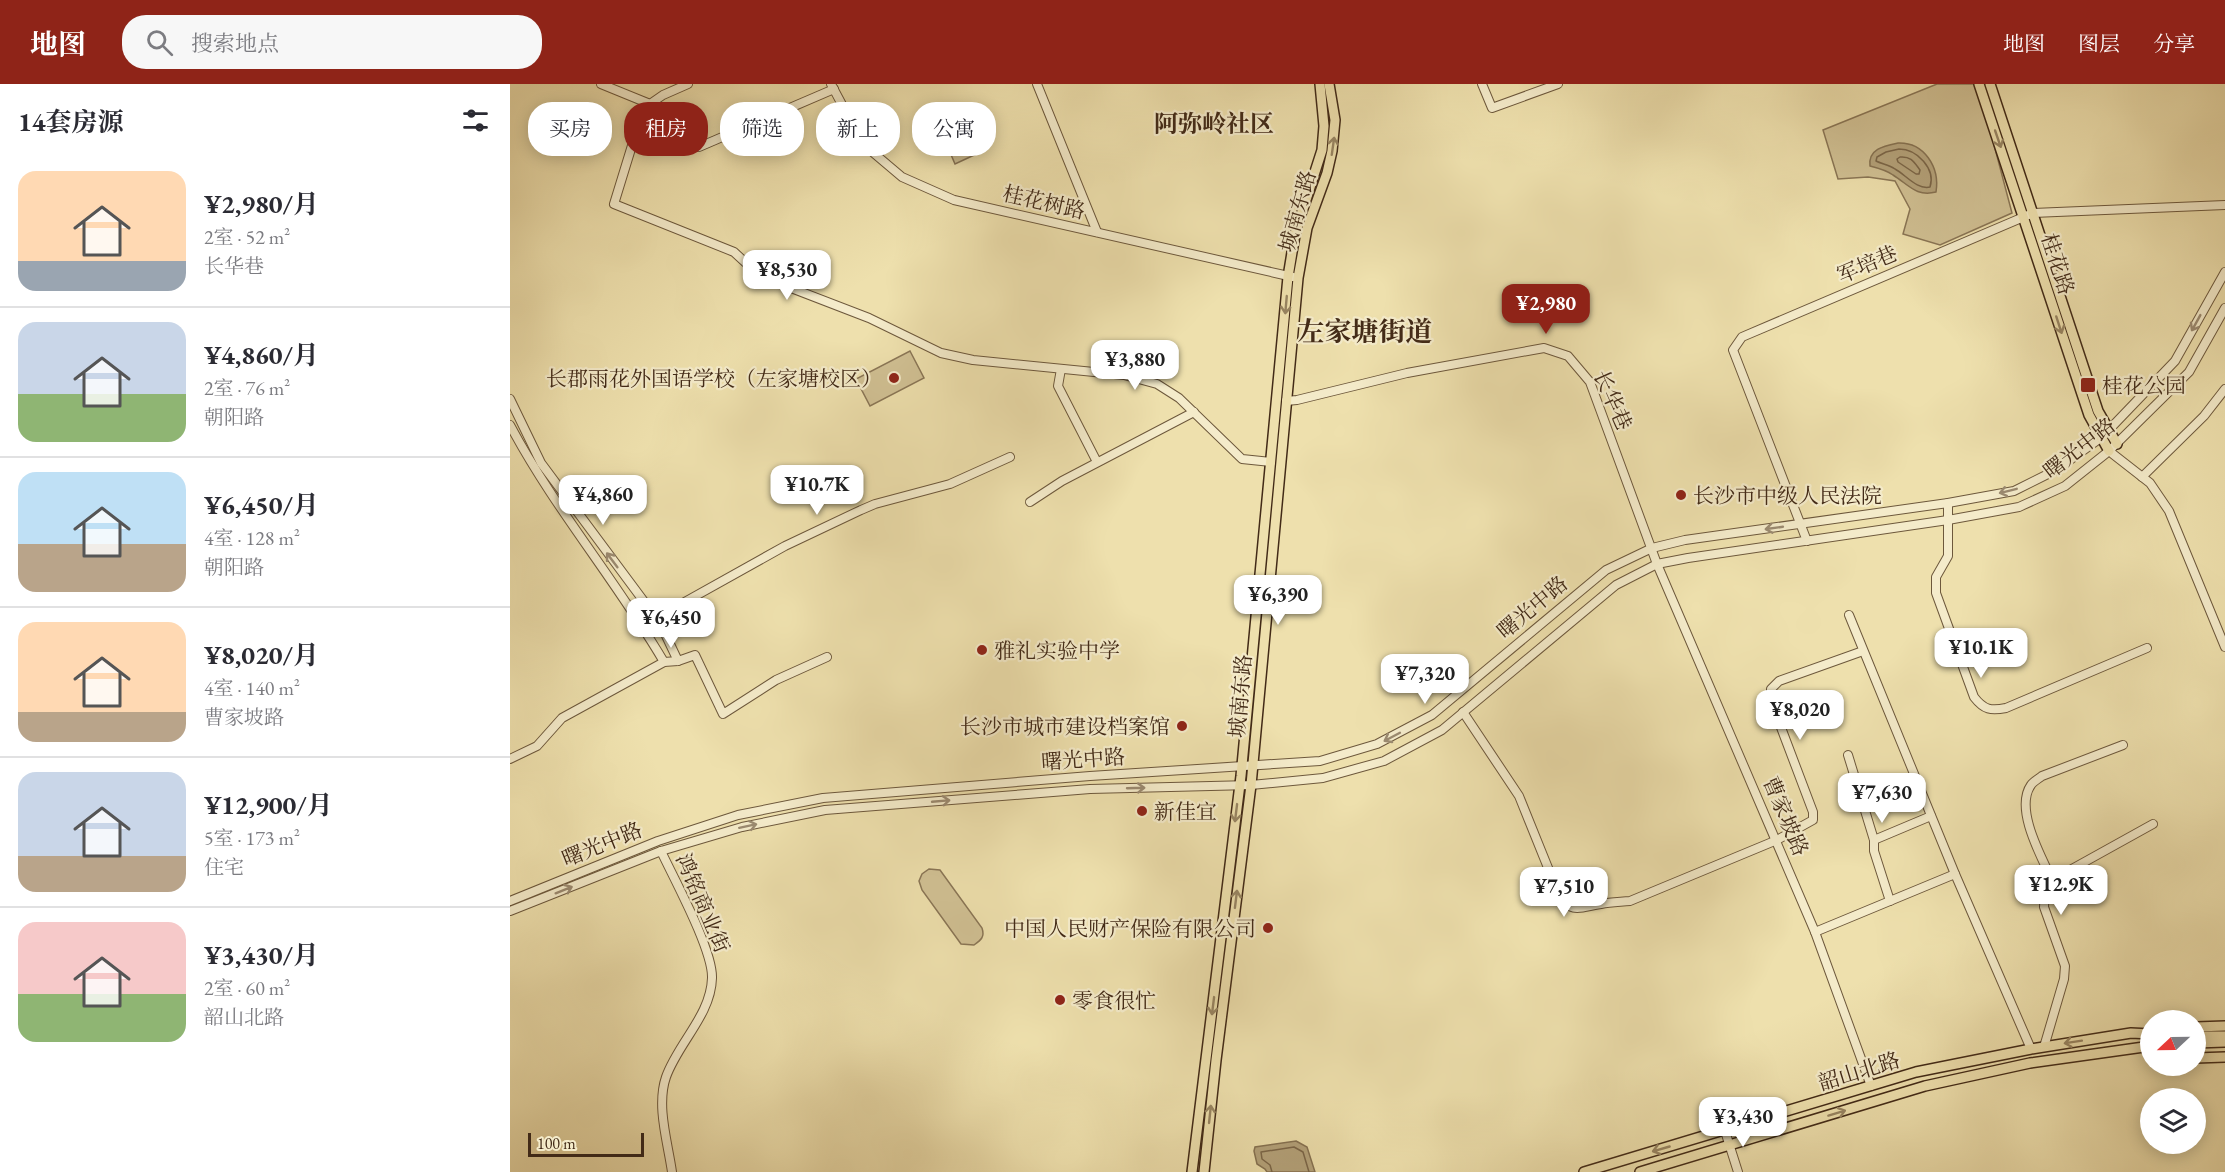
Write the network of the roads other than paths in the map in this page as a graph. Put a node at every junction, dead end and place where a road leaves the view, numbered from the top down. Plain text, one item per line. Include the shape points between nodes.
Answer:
1 (600, 84) edge
2 (687, 84) edge
3 (1037, 84) edge
4 (1320, 84) edge
5 (1329, 84) edge
6 (1482, 84) edge
7 (1558, 84) edge
8 (1979, 84) edge
9 (1990, 84) edge
10 (832, 87) edge
11 (645, 102) edge
12 (653, 102) edge
13 (708, 143) edge
14 (629, 156) edge
15 (2225, 205) edge
16 (2028, 215) junction
17 (1097, 232) junction
18 (2225, 272) edge
19 (1293, 278) junction
20 (2225, 308) edge
21 (1061, 369) junction
22 (2225, 389) edge
23 (510, 399) edge
24 (1286, 401) junction
25 (1194, 412) junction
26 (510, 424) edge
27 (2105, 434) junction
28 (2117, 444) junction
29 (2109, 451) junction
30 (1010, 457) dead end
31 (1097, 462) junction
32 (1271, 462) junction
33 (2142, 477) junction
34 (1030, 502) dead end
35 (1948, 503) junction
36 (1948, 520) junction
37 (1800, 524) junction
38 (1807, 541) junction
39 (1652, 548) junction
40 (1657, 564) junction
41 (1849, 615) dead end
42 (638, 617) junction
43 (656, 618) junction
44 (2225, 647) edge
45 (2147, 648) dead end
46 (1863, 651) junction
47 (827, 657) dead end
48 (664, 662) junction
49 (678, 662) junction
50 (1463, 712) junction
51 (2122, 745) dead end
52 (1848, 755) dead end
53 (510, 759) edge
54 (1247, 767) junction
55 (1251, 784) junction
56 (1240, 785) junction
57 (1931, 816) junction
58 (2153, 824) dead end
59 (1776, 840) junction
60 (1874, 840) junction
61 (661, 851) junction
62 (1955, 874) junction
63 (2052, 880) junction
64 (510, 901) edge
65 (1890, 901) junction
66 (510, 911) edge
67 (1815, 932) junction
68 (2225, 1026) edge
69 (2206, 1027) edge
70 (2140, 1031) edge
71 (2131, 1033) junction
72 (2140, 1033) edge
73 (2206, 1036) edge
74 (2225, 1036) edge
75 (2225, 1042) edge
76 (2206, 1043) edge
77 (2044, 1047) junction
78 (2140, 1047) edge
79 (2131, 1048) junction
80 (2031, 1049) junction
81 (2140, 1050) edge
82 (2225, 1057) edge
83 (2206, 1058) edge
84 (1870, 1086) junction
85 (1725, 1131) junction
86 (1729, 1146) junction
87 (672, 1172) edge
88 (1192, 1172) edge
89 (1204, 1172) edge
90 (1584, 1172) edge
91 (1640, 1172) edge
92 (1738, 1172) edge

1 - 11 street
2 - 12 street
3 - 17 street
4 - 19 main road, 城南东路 via 1322,150 1297,228
19 -> 5 main road, 城南东路 via 1332,151 1335,120
6 - 7 street via 1492,108
8 -> 16 main road, 桂花路
9 - 16 main road, 桂花路
10 - 13 street
10 - 17 street, 桂花树路 via 863,144 902,177 954,200
14 - 21 street via 614,204 734,252 760,276 869,318 941,354
15 - 16 street, 军培巷
16 - 27 main road, 桂花路 via 2089,415
16 - 37 street, 军培巷 via 1742,337 1733,350
17 - 19 street, 桂花树路
18 -> 27 street, 曙光中路 via 2175,361
19 - 24 main road, 城南东路
19 -> 32 main road, 城南东路
20 - 28 street, 曙光中路 via 2189,372
21 - 25 street via 1124,375 1157,384
21 - 31 street via 1058,386
22 - 33 street via 2204,416
43 -> 23 street via 542,463
24 - 39 street, 长华巷 via 1407,373 1544,348 1568,356 1590,382
24 - 54 main road, 城南东路
25 - 31 street
25 - 32 street via 1242,459
26 - 42 street via 562,512
27 - 28 main road, 桂花路
27 - 29 main road, 桂花路
27 -> 35 street, 曙光中路 via 2056,471 2014,491
28 - 29 street, 曙光中路
29 - 33 street
29 - 36 street, 曙光中路 via 2065,486 2019,507
30 - 43 street via 950,483 861,510 785,546
31 - 34 street
32 - 54 main road, 城南东路
33 - 44 street via 2169,511
35 - 36 street
35 - 37 street, 曙光中路
36 - 38 street, 曙光中路
36 - 45 street via 1948,556 1936,577 1936,593 1974,697 1982,707 1992,711 2006,708
37 - 38 street, 军培巷
37 -> 39 street, 曙光中路
38 - 40 street, 曙光中路
39 - 40 street, 长华巷
39 -> 54 street, 曙光中路 via 1606,570 1432,716 1377,744 1320,761
40 - 50 street, 曙光中路 via 1616,585
40 - 59 street, 曹家坡路
41 - 46 street
42 - 43 street
42 - 48 street
43 - 49 street
46 - 57 street
46 - 59 street via 1779,681 1772,689 1771,700 1813,812 1813,820
47 - 49 street via 776,680 723,714 695,654
48 - 49 street
48 - 53 street via 562,718 537,746
50 - 55 street, 曙光中路 via 1442,730 1384,761 1323,778
50 - 59 street via 1519,796 1559,895 1570,907 1630,901
51 - 63 street via 2042,776 2031,785 2026,796 2029,832
52 - 60 street
54 - 55 main road, 城南东路
54 - 56 main road, 城南东路
54 - 64 street, 曙光中路 via 823,798 738,815 658,841
55 - 56 street, 曙光中路
89 -> 55 main road, 城南东路
61 -> 56 street, 曙光中路 via 742,827 825,810 1090,789
56 -> 88 main road, 城南东路
57 - 60 street
57 - 62 street
58 - 63 street
59 - 67 street, 曹家坡路
60 - 65 street
66 -> 61 street, 曙光中路
61 - 87 street, 鸿铭商业街 via 709,955 712,978 708,1002 666,1077 662,1102
62 - 65 street
62 - 80 street
63 - 77 street via 2045,892 2044,907 2065,966
65 - 67 street
67 - 84 street, 曹家坡路
68 - 69 main road
70 - 71 main road
71 - 72 main road, 韶山北路
71 -> 77 main road, 韶山北路
73 - 74 main road
75 - 76 main road
77 - 80 main road, 韶山北路
78 - 79 main road, 韶山北路
79 - 81 main road
86 -> 79 main road, 韶山北路 via 1925,1086
80 - 84 main road, 韶山北路 via 1916,1072
82 - 83 main road
84 - 85 main road, 韶山北路
85 - 86 street
85 -> 90 main road, 韶山北路
86 - 91 main road, 韶山北路
86 - 92 street

